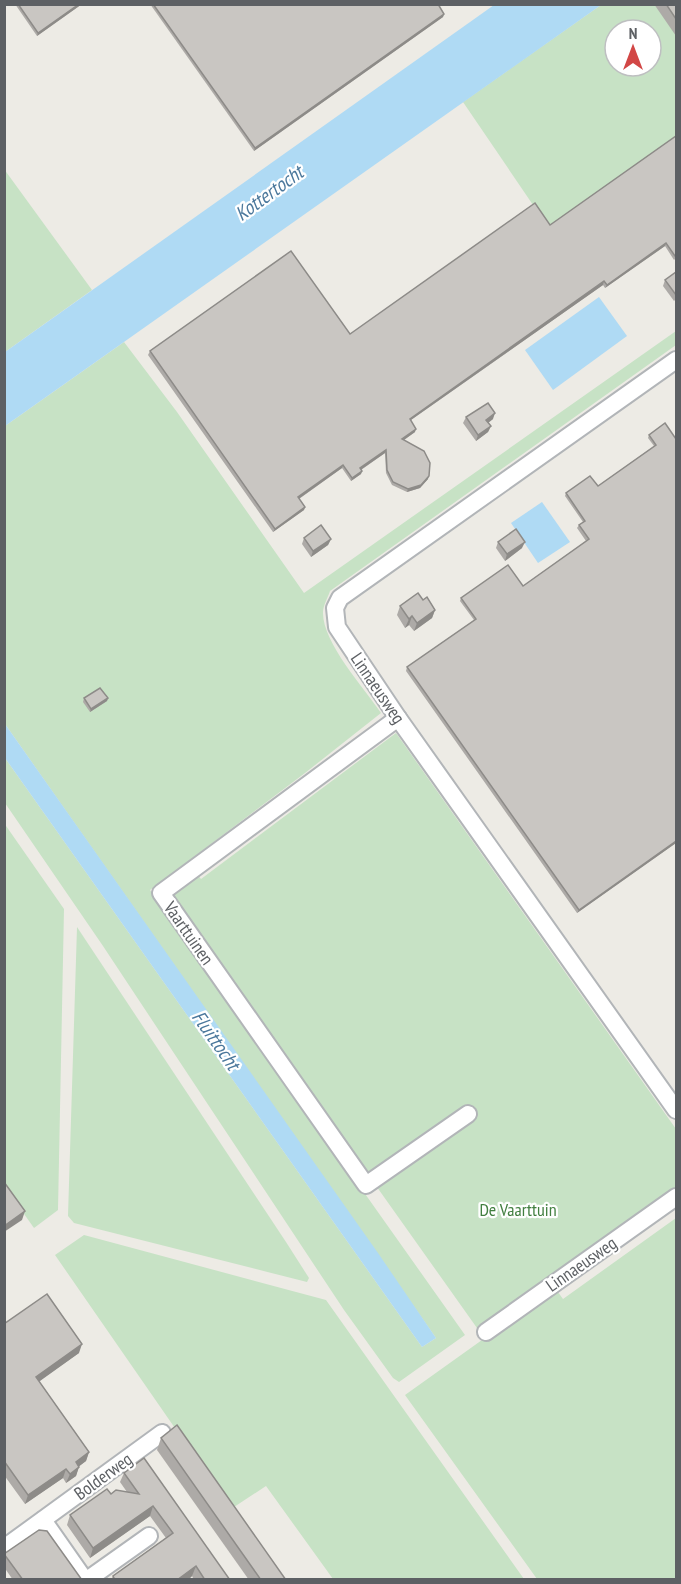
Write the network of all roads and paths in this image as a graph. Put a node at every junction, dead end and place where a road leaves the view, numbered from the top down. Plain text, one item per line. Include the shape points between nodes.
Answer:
1 (676, 360) edge
2 (398, 718) junction
3 (676, 1110) edge
4 (468, 1114) dead end
5 (676, 1197) edge
6 (486, 1332) dead end
7 (162, 1433) dead end
8 (43, 1520) junction
9 (150, 1536) dead end
10 (4, 1548) edge
11 (86, 1580) edge

1 - 2 street, Linnaeusweg via 340,598 335,608 337,627
2 - 3 street, Linnaeusweg
2 - 4 street, Vaarttuinen via 161,893 366,1185
5 - 6 street, Linnaeusweg
7 - 8 street, Bolderweg
8 - 10 street, Bolderweg
8 - 11 street
9 - 11 street

